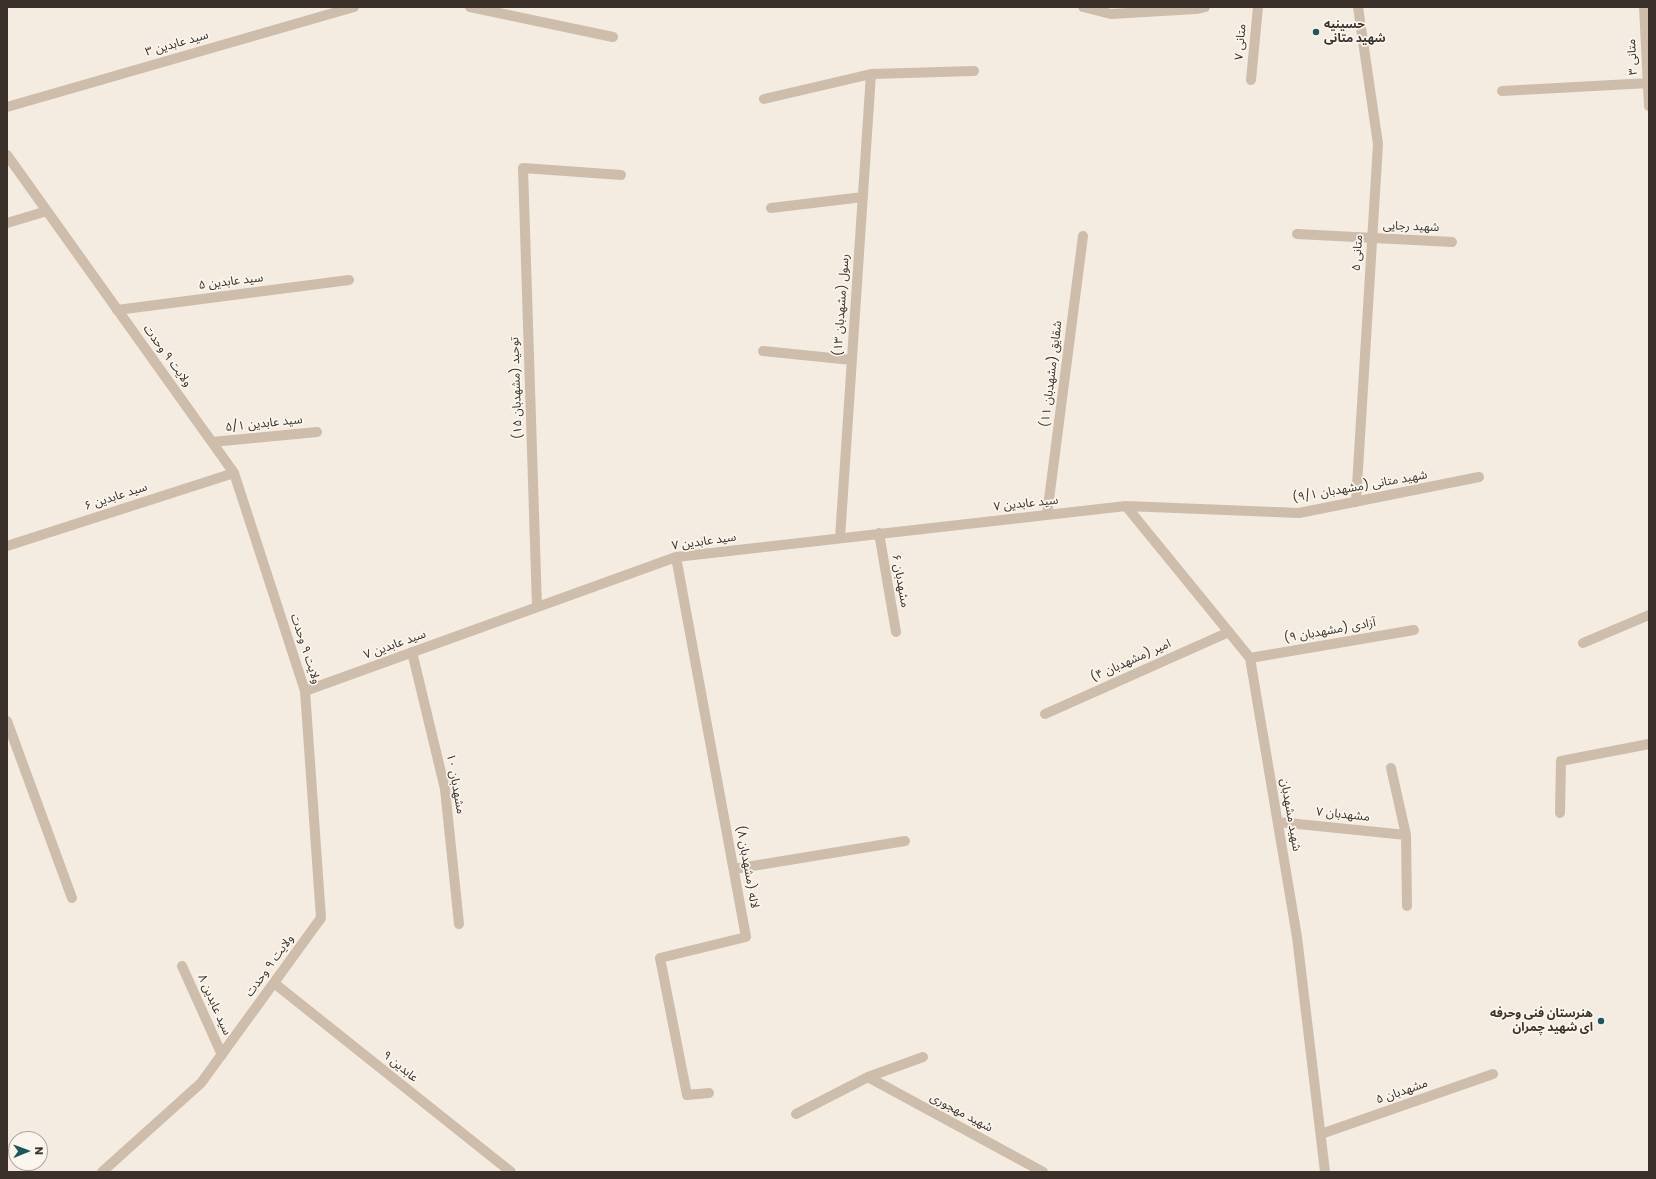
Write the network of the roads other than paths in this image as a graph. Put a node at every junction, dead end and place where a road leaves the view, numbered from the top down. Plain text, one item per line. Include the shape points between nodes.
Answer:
1 (354, 7) edge
2 (470, 7) edge
3 (1083, 7) edge
4 (1205, 7) edge
5 (1258, 7) edge
6 (1358, 7) edge
7 (1644, 7) edge
8 (613, 37) dead end
9 (974, 71) dead end
10 (871, 74) junction
11 (1251, 80) dead end
12 (1648, 83) edge
13 (1502, 91) dead end
14 (764, 99) dead end
15 (1649, 106) edge
16 (7, 107) edge
17 (7, 155) edge
18 (621, 175) dead end
19 (863, 197) junction
20 (771, 208) dead end
21 (47, 211) junction
22 (7, 223) edge
23 (1297, 234) dead end
24 (1083, 236) dead end
25 (1372, 239) junction
26 (1452, 242) dead end
27 (349, 280) dead end
28 (117, 310) junction
29 (763, 351) dead end
30 (852, 360) junction
31 (317, 432) dead end
32 (212, 442) junction
33 (234, 473) junction
34 (1479, 477) dead end
35 (1356, 502) junction
36 (1126, 506) junction
37 (1047, 515) junction
38 (879, 533) junction
39 (840, 538) junction
40 (7, 546) edge
41 (676, 557) junction
42 (537, 607) junction
43 (1649, 615) edge
44 (1414, 630) dead end
45 (896, 632) dead end
46 (1229, 632) junction
47 (1583, 643) dead end
48 (412, 652) junction
49 (1250, 658) junction
50 (306, 691) junction
51 (1045, 714) dead end
52 (7, 721) edge
53 (1649, 744) edge
54 (1391, 768) dead end
55 (1560, 813) dead end
56 (1278, 822) junction
57 (1406, 835) junction
58 (905, 841) dead end
59 (734, 869) junction
60 (72, 898) dead end
61 (1407, 906) dead end
62 (459, 924) dead end
63 (182, 966) dead end
64 (274, 983) junction
65 (222, 1055) junction
66 (924, 1057) dead end
67 (1493, 1074) dead end
68 (868, 1077) junction
69 (709, 1093) dead end
70 (796, 1114) dead end
71 (1321, 1134) junction
72 (102, 1172) edge
73 (511, 1172) edge
74 (1043, 1172) edge
75 (1325, 1172) edge

1 - 16 street, سید عابدین ۳
2 - 8 street
3 - 4 street via 1111,14
5 - 11 street, متانی ۷
6 - 25 street, متانی ۵ via 1378,144
7 - 12 street, متانی ۳
9 - 10 street
10 - 14 street
10 - 19 street, رسول (مشهدبان ۱۳)
12 - 13 street
12 - 15 street, متانی ۳
17 - 21 street, ولایت ۹ وحدت
18 - 42 street, توحید (مشهدبان ۱۵) via 523,168
19 - 20 street
19 - 30 street, رسول (مشهدبان ۱۳)
21 - 22 street
21 - 28 street, ولایت ۹ وحدت
23 - 25 street, شهید رجایی
24 - 37 street, شقایق (مشهدبان ۱۱)
25 - 26 street, شهید رجایی
25 - 35 street, متانی ۵
27 - 28 street, سید عابدین ۵
28 - 32 street, ولایت ۹ وحدت
29 - 30 street
30 - 39 street, رسول (مشهدبان ۱۳)
31 - 32 street, سید عابدین ۵/۱
32 - 33 street, ولایت ۹ وحدت
33 - 40 street, سید عابدین ۶
33 - 50 street, ولایت ۹ وحدت
34 - 35 street, شهید متانی (مشهدبان ۹/۱)
35 - 36 street, شهید متانی (مشهدبان ۹/۱) via 1300,513
36 - 37 street, سید عابدین ۷
36 - 46 street, شهید مشهدبان
37 - 38 street, سید عابدین ۷
38 - 39 street, سید عابدین ۷
38 - 45 street, مشهدبان ۶
39 - 41 street, سید عابدین ۷
41 - 42 street, سید عابدین ۷
41 - 59 street, لاله (مشهدبان ۸)
42 - 48 street, سید عابدین ۷
43 - 47 street
44 - 49 street, آزادی (مشهدبان ۹)
46 - 49 street, شهید مشهدبان
46 - 51 street, امیر (مشهدبان ۴)
48 - 50 street, سید عابدین ۷
48 - 62 street, مشهدبان ۱۰ via 445,789
49 - 56 street, شهید مشهدبان
50 - 64 street, ولایت ۹ وحدت via 321,918
52 - 60 street
53 - 55 street via 1561,761
54 - 57 street
56 - 57 street, مشهدبان ۷
56 - 71 street, شهید مشهدبان via 1297,937
57 - 61 street
58 - 59 street
59 - 69 street, لاله (مشهدبان ۸) via 746,937 660,958 687,1095
63 - 65 street, سید عابدین ۸
64 - 65 street, ولایت ۹ وحدت
64 - 73 street, عابدین ۹
65 - 72 street, ولایت ۹ وحدت via 201,1083
66 - 68 street
67 - 71 street, مشهدبان ۵
68 - 70 street
68 - 74 street, شهید مهجوری
71 - 75 street, شهید مشهدبان

